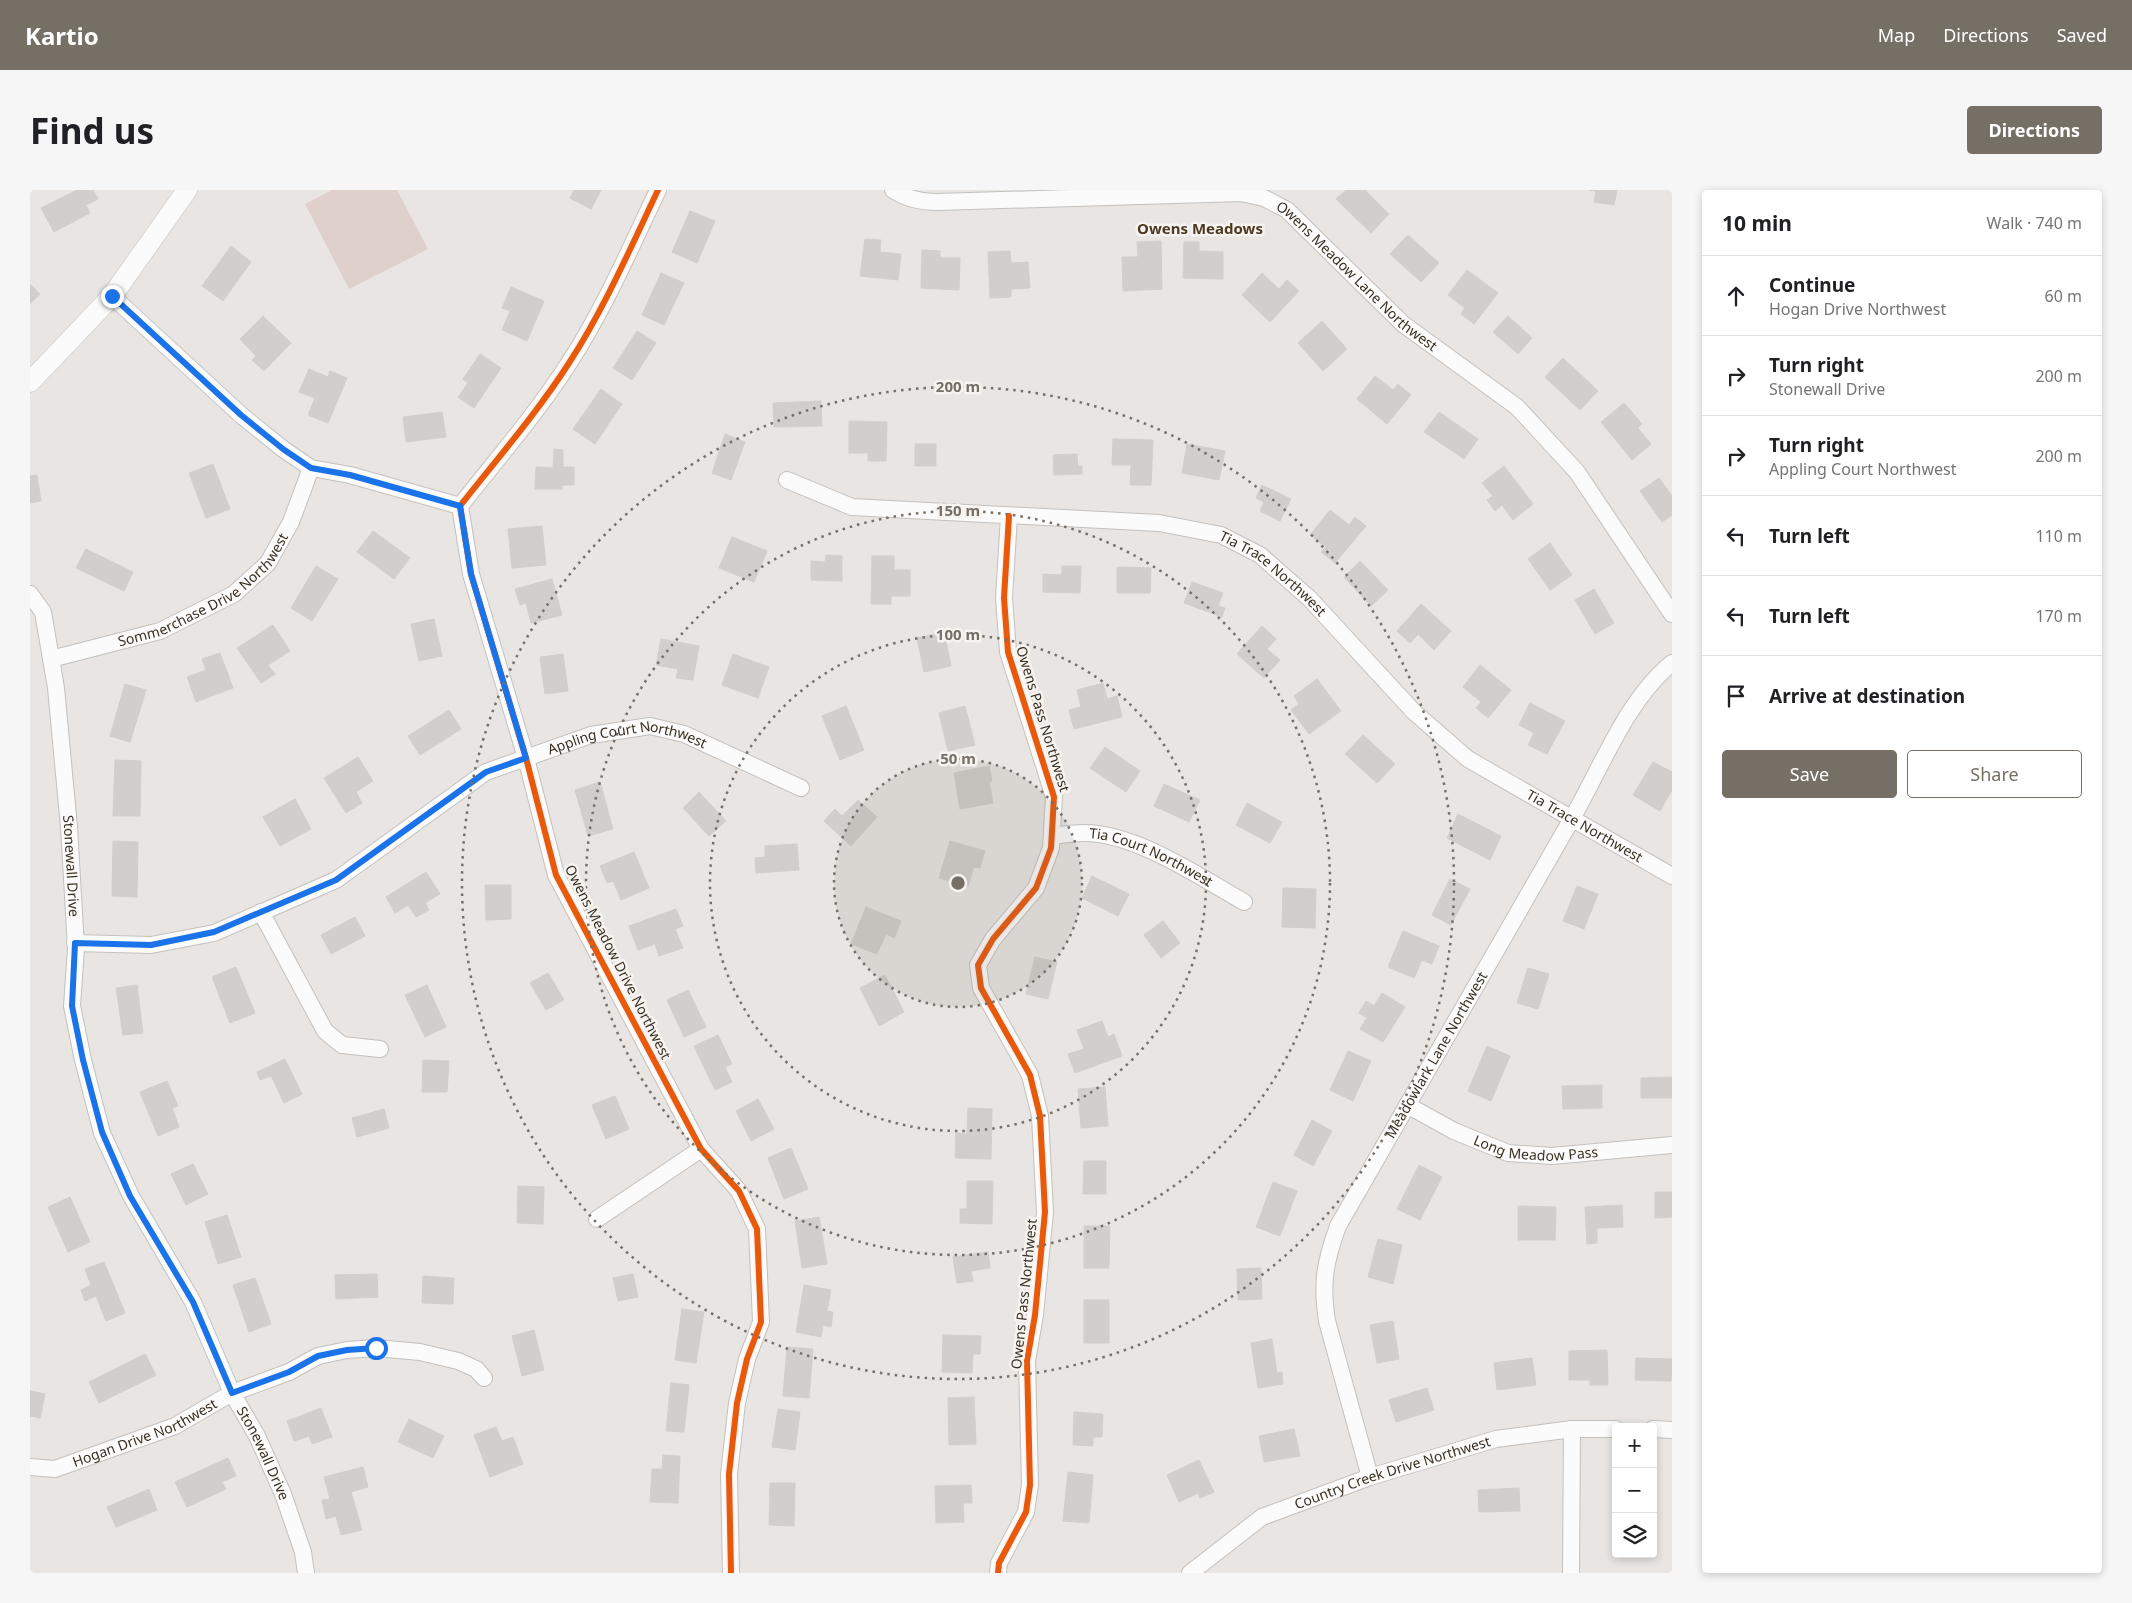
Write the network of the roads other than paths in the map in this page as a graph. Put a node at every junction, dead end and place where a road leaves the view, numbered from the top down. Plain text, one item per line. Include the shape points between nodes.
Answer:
1 (187, 190) edge
2 (658, 190) edge
3 (893, 190) edge
4 (112, 296) junction
5 (30, 382) edge
6 (311, 468) junction
7 (787, 480) dead end
8 (460, 506) junction
9 (1009, 516) junction
10 (30, 594) edge
11 (1672, 614) edge
12 (51, 659) junction
13 (1672, 663) edge
14 (526, 758) junction
15 (801, 788) dead end
16 (1572, 820) junction
17 (1052, 836) junction
18 (1672, 876) edge
19 (1244, 902) dead end
20 (261, 912) junction
21 (75, 943) junction
22 (380, 1049) dead end
23 (1407, 1105) junction
24 (1672, 1145) edge
25 (701, 1148) junction
26 (597, 1219) dead end
27 (484, 1378) dead end
28 (232, 1393) junction
29 (1612, 1429) edge
30 (1657, 1429) edge
31 (1572, 1430) junction
32 (1672, 1430) edge
33 (30, 1467) edge
34 (1370, 1477) junction
35 (1196, 1571) edge
36 (306, 1573) edge
37 (732, 1573) edge
38 (998, 1573) edge
39 (1571, 1573) edge

1 - 4 street
2 - 8 street via 570,363
3 - 11 street, Owens Meadow Lane Northwest via 905,198 923,202 1241,193 1264,198 1287,210 1403,324 1517,407 1577,472
4 - 5 street
4 - 6 street via 241,415
6 - 8 street via 350,475
6 - 12 street, Sommerchase Drive Northwest via 291,522 268,563 234,594 160,631
7 - 9 street, Tia Trace Northwest via 852,507
8 - 14 street, Owens Meadow Drive Northwest via 471,574
9 - 16 street, Tia Trace Northwest via 1159,523 1221,535 1260,555 1310,599 1414,712 1466,757
9 - 17 street, Owens Pass Northwest via 1004,598 1008,652 1054,797
10 - 12 street, Stonewall Drive via 42,612
12 - 21 street, Stonewall Drive via 69,827
13 - 16 street, Meadowlark Lane Northwest via 1648,686 1633,708
14 - 15 street, Appling Court Northwest via 591,735 650,726 684,734
14 - 20 street, Appling Court Northwest via 486,772 336,880
14 - 25 street, Owens Meadow Drive Northwest via 556,875
16 - 18 street, Tia Trace Northwest
16 - 23 street, Meadowlark Lane Northwest
17 - 19 street, Tia Court Northwest via 1084,833 1116,837 1170,860
17 - 38 street, Owens Pass Northwest via 1051,848 1036,888 992,939 978,965 981,988 1030,1075 1040,1116 1045,1212 1027,1361 1030,1485 1026,1512 999,1563
20 - 21 street, Appling Court Northwest via 214,932 151,945
20 - 22 street via 325,1031 342,1045
21 - 28 street, Stonewall Drive via 72,1006 102,1132 130,1196 193,1302
23 - 24 street, Long Meadow Pass via 1454,1131 1508,1153 1552,1156
23 - 34 street, Meadowlark Lane Northwest via 1338,1226 1324,1277 1327,1321
25 - 26 street
25 - 37 street, Owens Meadow Drive Northwest via 739,1192 757,1229 758,1239 761,1322 747,1359 729,1474
27 - 28 street, Hogan Drive Northwest via 476,1369 458,1361 420,1352 376,1348 318,1356 289,1372
28 - 33 street, Hogan Drive Northwest via 165,1430 55,1469
28 - 36 street, Stonewall Drive via 257,1436 283,1494 303,1552
29 - 31 street, Country Creek Drive Northwest
30 - 32 street
31 - 34 street, Country Creek Drive Northwest via 1496,1439
31 - 39 street
34 - 35 street, Country Creek Drive Northwest via 1262,1517

